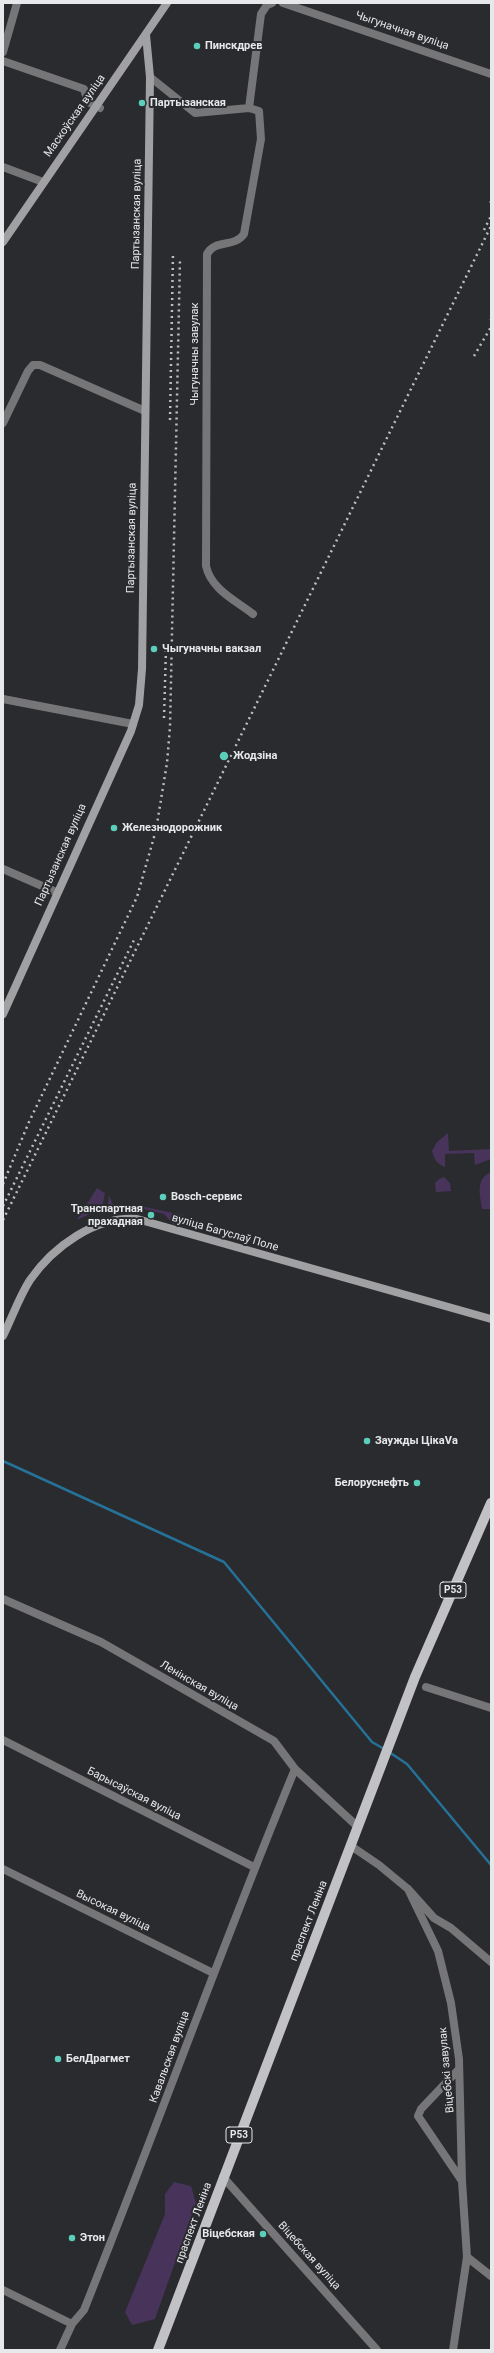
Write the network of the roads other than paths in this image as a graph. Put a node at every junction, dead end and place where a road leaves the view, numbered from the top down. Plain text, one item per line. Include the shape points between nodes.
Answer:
1 (17, 3) edge
2 (167, 3) edge
3 (272, 3) edge
4 (283, 3) edge
5 (146, 35) junction
6 (3, 52) edge
7 (3, 61) edge
8 (491, 74) edge
9 (150, 77) junction
10 (97, 107) junction
11 (249, 108) junction
12 (3, 167) edge
13 (43, 182) junction
14 (3, 242) edge
15 (145, 411) junction
16 (3, 423) edge
17 (253, 614) dead end
18 (3, 699) edge
19 (133, 724) junction
20 (3, 869) edge
21 (56, 892) junction
22 (3, 1014) edge
23 (491, 1319) edge
24 (3, 1336) edge
25 (491, 1503) edge
26 (3, 1599) edge
27 (426, 1687) dead end
28 (491, 1708) edge
29 (3, 1740) edge
30 (295, 1769) junction
31 (358, 1827) junction
32 (351, 1846) junction
33 (254, 1867) junction
34 (3, 1869) edge
35 (408, 1890) junction
36 (491, 1962) edge
37 (213, 1972) junction
38 (459, 2069) junction
39 (223, 2177) junction
40 (462, 2181) junction
41 (467, 2257) junction
42 (491, 2276) edge
43 (3, 2290) edge
44 (72, 2324) junction
45 (60, 2350) edge
46 (158, 2350) edge
47 (377, 2350) edge
48 (453, 2350) edge

1 - 6 street
2 - 5 street, Маскоўская вуліца
3 - 11 street via 267,5 261,14
4 - 8 street, Чыгуначная вуліца
5 - 9 street, Партызанская вуліца
5 - 10 street, Маскоўская вуліца
7 - 10 street via 84,89 88,102
9 - 11 street via 195,112
9 - 15 street, Партызанская вуліца
10 - 13 street, Маскоўская вуліца
11 - 17 street, Чыгуначны завулак via 259,111 261,139 244,234 234,242 217,244 210,248 207,254 206,566 208,577 215,585
12 - 13 street
13 - 14 street, Маскоўская вуліца
15 - 16 street via 40,365 33,366 28,371
15 - 19 street, Партызанская вуліца via 142,669 139,705
18 - 19 street
19 - 21 street, Партызанская вуліца
20 - 21 street
21 - 22 street, Партызанская вуліца
23 - 24 street, вуліца Багуслаў Поле via 137,1219 122,1218 106,1221 82,1233 54,1254 30,1281
25 - 31 main road, праспект Леніна / Р53 via 416,1677
26 - 30 street, Ленінская вуліца via 101,1642 274,1742
27 - 28 street
29 - 33 street, Барысаўская вуліца
30 - 31 street, Ленінская вуліца
30 - 33 street, Кавальская вуліца
31 - 32 main road, праспект Леніна / Р53
32 - 35 street via 379,1865
32 - 39 main road, праспект Леніна / Р53
33 - 37 street, Кавальская вуліца
34 - 37 street, Высокая вуліца
35 - 36 street via 434,1918 451,1928
35 - 38 street, Віцебскі завулак via 438,1951 451,2003
37 - 44 street, Кавальская вуліца via 118,2226 84,2310
38 - 40 street, Віцебскі завулак
38 - 40 street via 421,2109 418,2116
39 - 46 main road, праспект Леніна / Р53 via 214,2208
39 - 47 street, Віцебская вуліца
40 - 41 street, Віцебскі завулак
41 - 42 street
41 - 48 street, Віцебскі завулак
43 - 44 street
44 - 45 street, Кавальская вуліца

